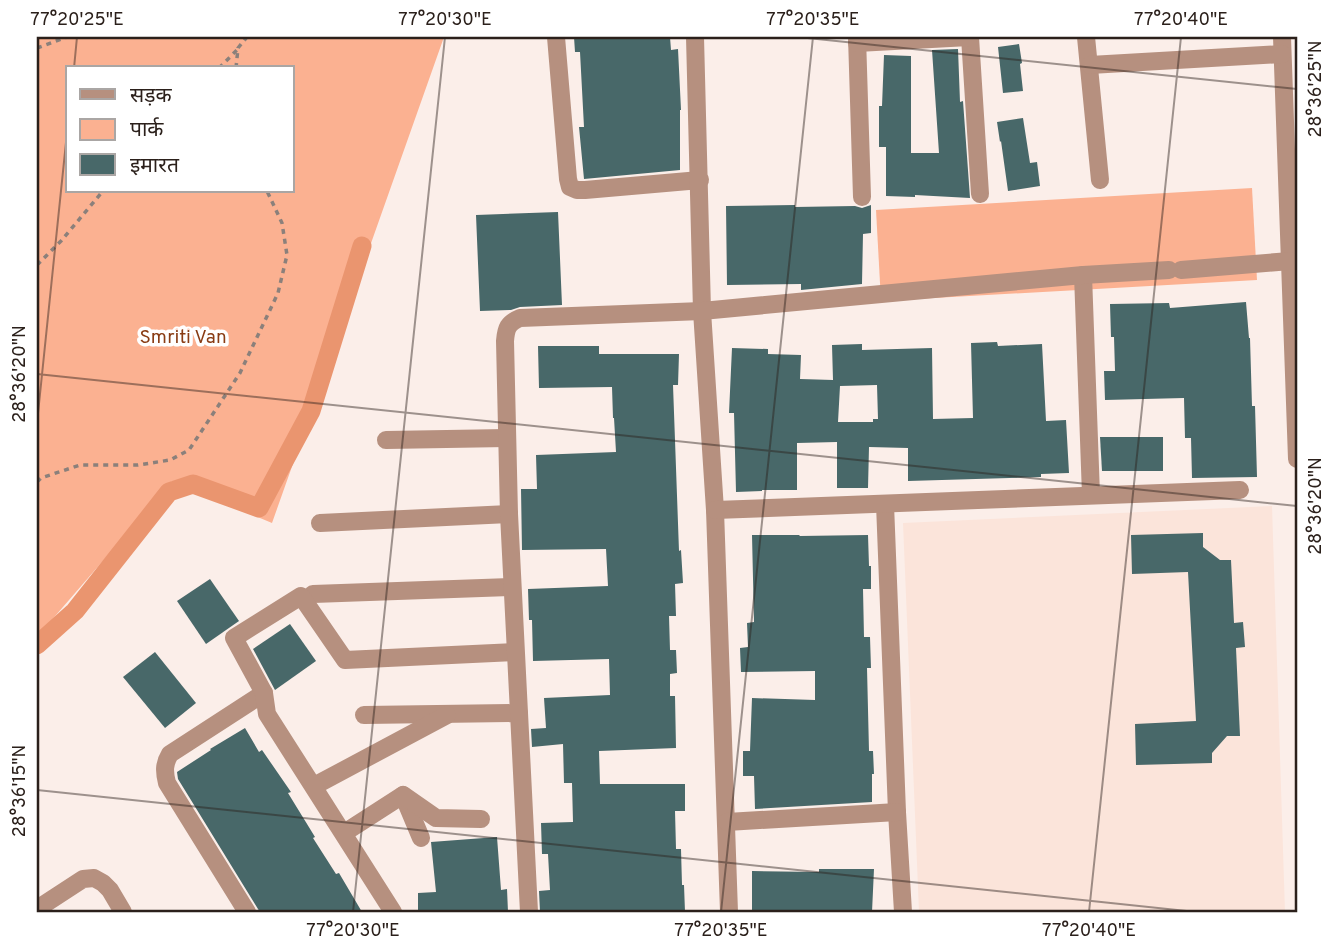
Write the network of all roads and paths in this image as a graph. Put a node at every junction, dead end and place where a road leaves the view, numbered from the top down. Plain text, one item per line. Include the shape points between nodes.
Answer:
1 (67, 37) edge
2 (247, 37) edge
3 (556, 37) edge
4 (695, 37) edge
5 (970, 37) edge
6 (1086, 37) edge
7 (857, 40) edge
8 (1282, 45) edge
9 (37, 48) edge
10 (238, 48) junction
11 (1090, 65) junction
12 (221, 66) edge
13 (236, 66) edge
14 (700, 180) junction
15 (1100, 180) dead end
16 (102, 192) edge
17 (267, 192) edge
18 (980, 194) dead end
19 (862, 197) dead end
20 (1290, 261) junction
21 (37, 265) edge
22 (1083, 275) junction
23 (702, 311) junction
24 (507, 439) junction
25 (386, 440) dead end
26 (1297, 459) edge
27 (37, 482) edge
28 (1240, 490) dead end
29 (1091, 495) junction
30 (885, 504) junction
31 (715, 510) junction
32 (509, 514) junction
33 (320, 523) dead end
34 (512, 587) junction
35 (313, 594) dead end
36 (515, 652) junction
37 (264, 693) junction
38 (519, 713) junction
39 (450, 714) junction
40 (364, 715) dead end
41 (314, 786) junction
42 (403, 795) junction
43 (897, 812) junction
44 (481, 819) dead end
45 (727, 822) junction
46 (344, 833) junction
47 (421, 838) dead end
48 (37, 909) edge
49 (123, 912) edge
50 (247, 912) edge
51 (393, 912) edge
52 (529, 912) edge
53 (729, 912) edge
54 (903, 912) edge

1 - 9 path
2 - 10 path
3 - 14 street via 570,187 585,190
4 - 14 street
5 - 7 street
5 - 18 street
6 - 11 street
7 - 19 street
8 - 11 street
8 - 20 street
10 - 12 path
10 - 13 path
11 - 15 street
14 - 23 street
16 - 21 path
17 - 27 path via 282,223 287,255 278,293 240,373 189,450 170,460 138,466 80,465
20 - 22 street
20 - 26 street
22 - 23 street
22 - 29 street
23 - 24 street via 511,322 505,341
23 - 31 street
24 - 25 street
24 - 32 street
28 - 29 street
29 - 30 street
30 - 31 street
30 - 43 street
31 - 45 street
32 - 33 street
32 - 34 street
34 - 35 street
34 - 36 street
36 - 37 street via 345,660 301,596 234,638
36 - 38 street
37 - 41 street via 267,714
37 - 50 street via 170,754 164,772
38 - 39 street
38 - 52 street
39 - 40 street
39 - 41 street
41 - 46 street
42 - 44 street via 436,818
42 - 46 street
42 - 47 street
43 - 45 street
43 - 54 street
45 - 53 street
46 - 51 street
48 - 49 street via 83,879 94,878 110,890

